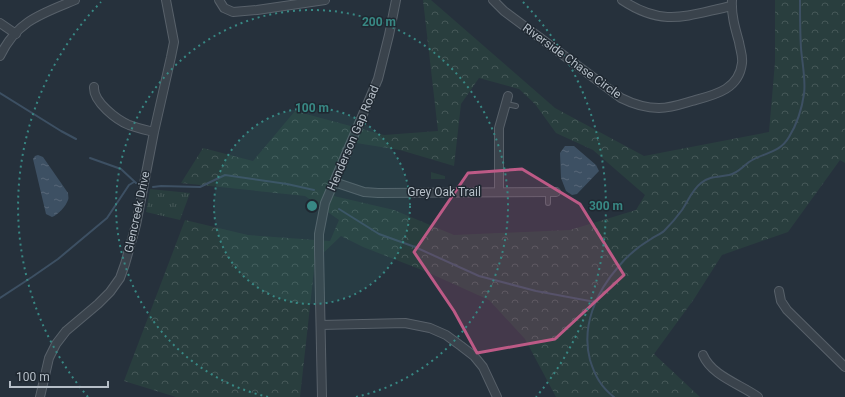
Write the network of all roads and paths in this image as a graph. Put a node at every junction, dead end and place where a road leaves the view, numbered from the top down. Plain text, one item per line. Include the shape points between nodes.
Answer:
1 (75, 0) edge
2 (166, 0) edge
3 (219, 0) edge
4 (325, 0) edge
5 (396, 0) edge
6 (493, 0) edge
7 (622, 0) edge
8 (732, 3) edge
9 (0, 23) edge
10 (16, 34) junction
11 (0, 56) edge
12 (94, 86) dead end
13 (507, 100) joint
14 (516, 106) dead end
15 (154, 132) junction
16 (334, 182) junction
17 (499, 192) junction
18 (552, 192) joint
19 (548, 204) dead end
20 (779, 291) dead end
21 (321, 325) junction
22 (704, 355) dead end
23 (845, 367) edge
24 (40, 397) edge
25 (322, 397) edge
26 (497, 397) edge
27 (758, 397) edge

1 - 10 street via 34,18
2 - 15 street, Glencreek Drive via 174,42
3 - 4 street via 224,8 233,12
5 - 16 street, Henderson Gap Road via 378,80
6 - 8 street, Riverside Chase Circle via 504,12 621,98 638,106 660,108 718,93 736,80 742,58 733,21
7 - 8 street via 643,12 664,17 679,17
9 - 10 street
10 - 11 street
12 - 15 street via 102,104 114,116 131,126
13 - 14 lane
13 - 17 street via 499,128
15 - 24 street, Glencreek Drive via 136,225 120,278 110,292 66,331 56,344 49,358
16 - 17 street, Grey Oak Trail via 364,192 378,193
16 - 21 street, Henderson Gap Road via 325,203 319,234
17 - 18 street, Grey Oak Trail
18 - 19 lane
20 - 23 street via 781,301 787,310
21 - 25 street, Henderson Gap Road
21 - 26 street via 405,323 430,328 446,335 474,356 483,367
22 - 27 street via 706,362 714,370

